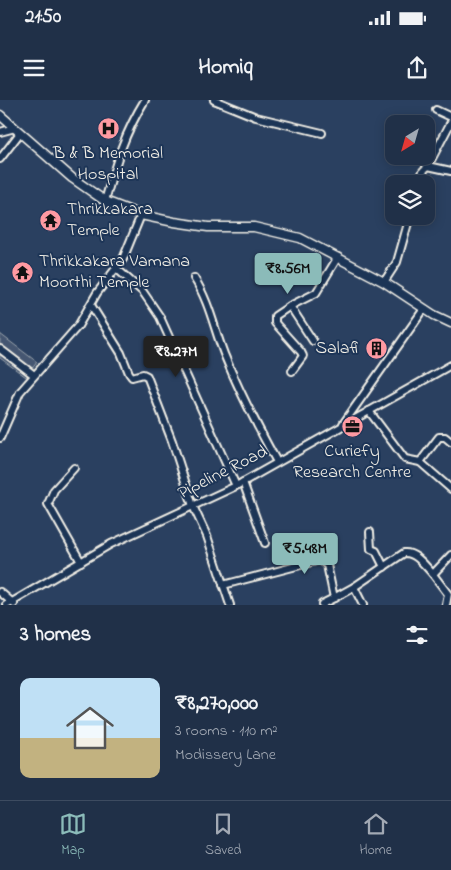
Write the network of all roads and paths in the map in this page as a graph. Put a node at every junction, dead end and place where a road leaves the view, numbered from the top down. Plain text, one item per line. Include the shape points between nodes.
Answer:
1 (145, 100) edge
2 (214, 100) edge
3 (436, 110) dead end
4 (0, 115) edge
5 (451, 118) edge
6 (451, 122) edge
7 (18, 130) junction
8 (0, 132) edge
9 (322, 133) dead end
10 (0, 159) edge
11 (428, 166) junction
12 (451, 170) edge
13 (421, 175) edge
14 (105, 201) junction
15 (141, 215) junction
16 (407, 225) edge
17 (338, 257) junction
18 (116, 268) junction
19 (194, 278) dead end
20 (384, 282) junction
21 (90, 305) junction
22 (290, 306) junction
23 (424, 308) junction
24 (451, 323) edge
25 (313, 342) dead end
26 (0, 349) edge
27 (451, 365) edge
28 (292, 371) dead end
29 (34, 375) junction
30 (369, 411) junction
31 (342, 426) junction
32 (0, 438) edge
33 (451, 442) edge
34 (277, 462) junction
35 (420, 462) junction
36 (74, 468) dead end
37 (239, 484) junction
38 (451, 489) edge
39 (192, 506) junction
40 (370, 532) dead end
41 (265, 543) dead end
42 (451, 555) edge
43 (81, 562) junction
44 (384, 567) junction
45 (432, 573) junction
46 (223, 585) junction
47 (354, 587) junction
48 (0, 592) edge
49 (334, 598) junction
50 (11, 604) edge
51 (230, 605) edge
52 (323, 605) edge
53 (363, 605) edge
54 (446, 605) edge

1 - 14 street via 129,126
2 - 9 street via 256,118
3 - 5 street
4 - 7 main road
6 - 11 street
7 - 8 street
7 - 10 street
7 - 14 main road via 66,173
11 - 12 street
11 - 13 street
14 - 15 main road
15 - 17 main road via 191,225 254,227 292,235
15 - 18 street via 124,259
16 - 20 street via 397,262
17 - 20 main road
17 - 22 street via 316,294
18 - 21 street
18 - 37 street via 143,292 160,317
19 - 34 street via 207,303 239,392
20 - 23 main road
21 - 29 street via 78,326
21 - 39 street via 121,353 128,373 132,377 147,376
22 - 25 street
22 - 28 street via 274,319 303,356
23 - 24 main road
23 - 31 street
26 - 29 street
27 - 30 street, Pipeline Road
29 - 32 street via 20,392
30 - 31 street, Pipeline Road
30 - 35 street via 405,459
31 - 34 street, Pipeline Road
33 - 35 street via 439,437
34 - 37 street, Pipeline Road
35 - 38 street
36 - 43 street via 54,490 48,504
37 - 39 street, Pipeline Road
37 - 41 street
39 - 43 street, Pipeline Road via 111,544
39 - 46 street via 207,536
40 - 44 street via 372,549
42 - 45 street
43 - 50 street, Pipeline Road
44 - 45 street via 408,552
44 - 47 street
45 - 54 street via 448,594
46 - 49 street via 320,560 327,565
46 - 51 street
47 - 49 street
47 - 53 street
48 - 50 street
49 - 52 street

